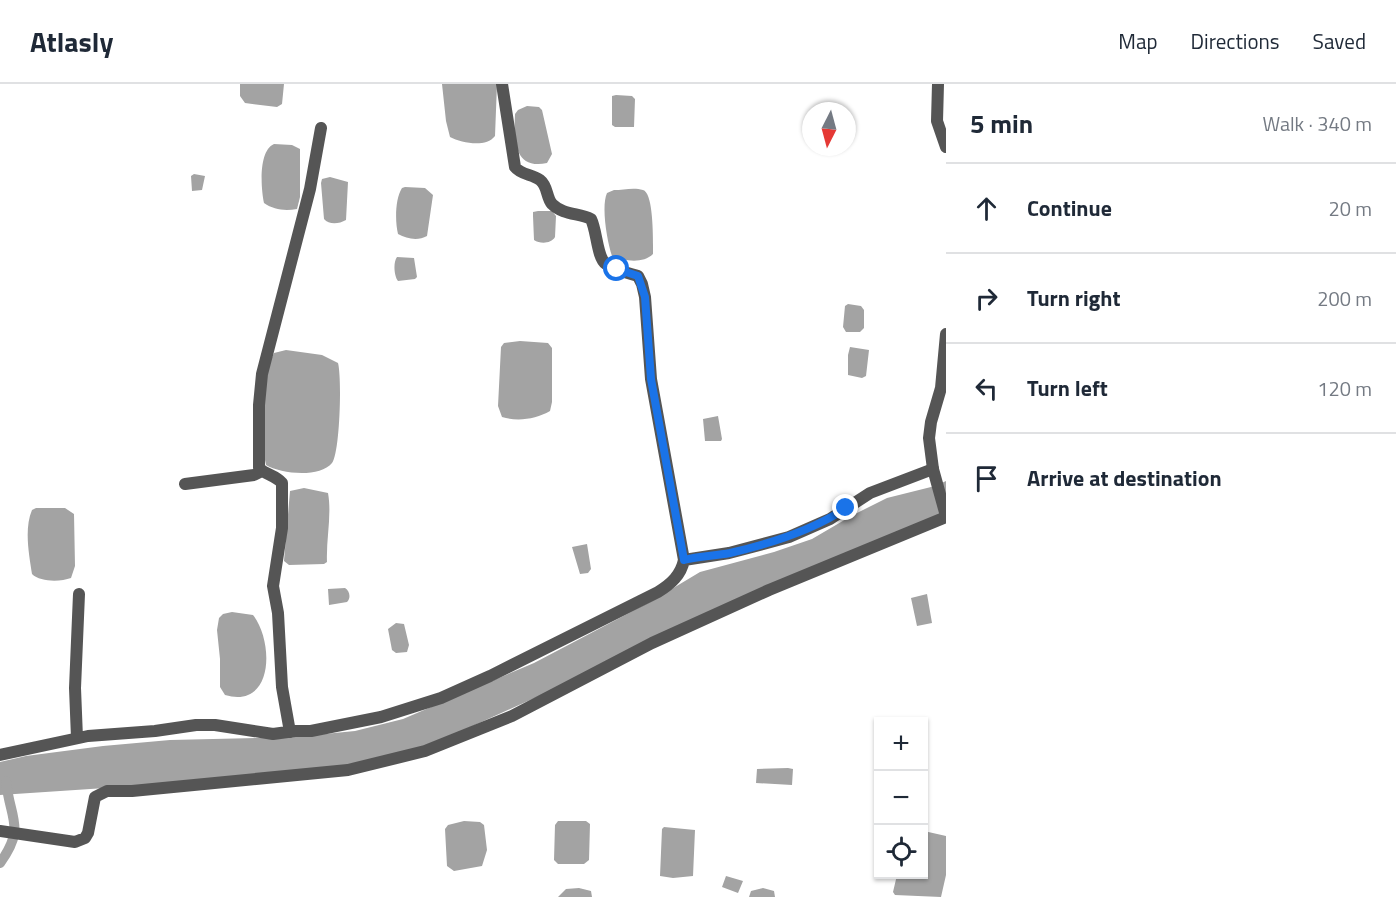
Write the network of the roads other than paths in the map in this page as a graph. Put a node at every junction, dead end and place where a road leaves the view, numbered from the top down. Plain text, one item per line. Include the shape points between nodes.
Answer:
1 (502, 84) edge
2 (938, 84) edge
3 (321, 128) dead end
4 (946, 147) edge
5 (946, 334) edge
6 (262, 471) junction
7 (934, 472) junction
8 (185, 483) dead end
9 (946, 515) edge
10 (684, 560) junction
11 (79, 594) dead end
12 (290, 732) junction
13 (77, 738) junction
14 (0, 755) edge
15 (0, 831) edge

1 - 10 street via 515,167 543,182 550,202 558,209 591,219 601,258 607,265 638,276 642,284 651,379
2 - 4 street via 937,121
3 - 6 street via 310,189 262,374
5 - 7 street via 941,388 929,430
6 - 8 street
6 - 12 street via 282,483 282,528 273,586
7 - 9 street
7 - 10 street via 870,493 830,519 789,537
9 - 15 street via 652,643 512,716 425,751 348,770 107,791 95,797 88,833 81,841
10 - 12 street via 669,585 658,592 441,698 381,717
11 - 13 street
12 - 13 street via 273,735 196,725
13 - 14 street

